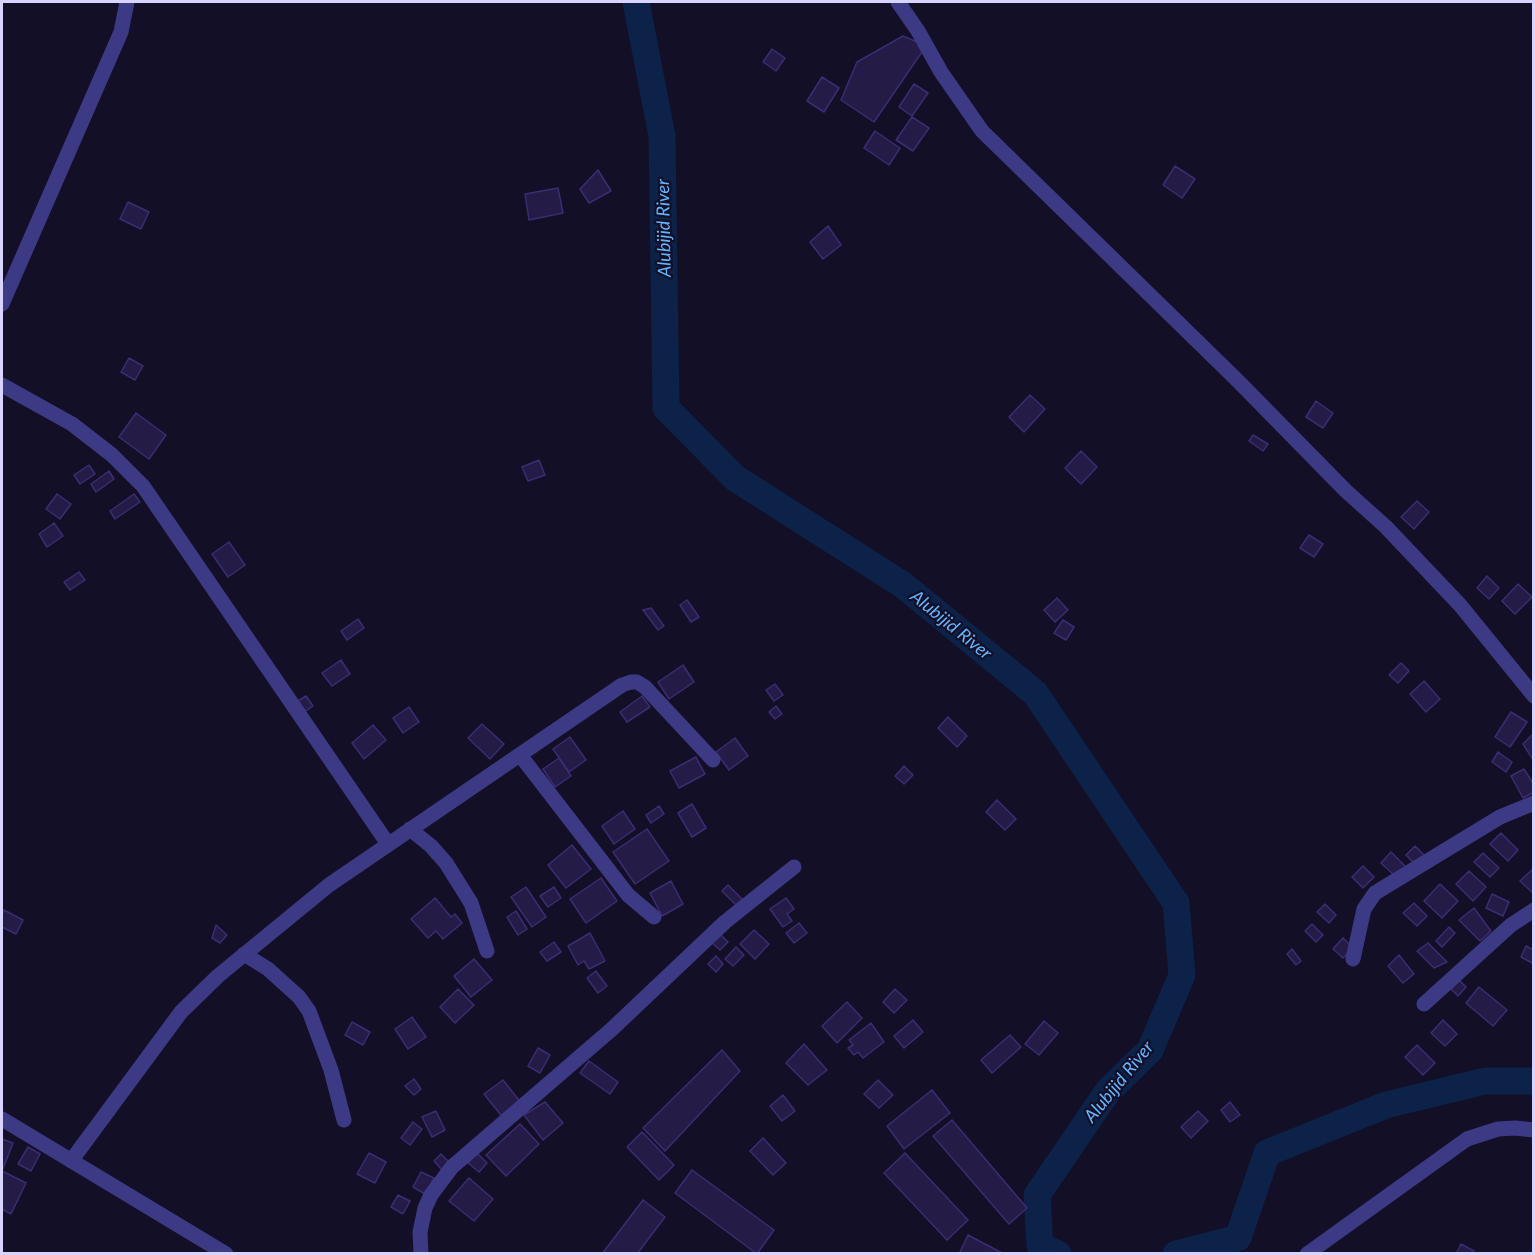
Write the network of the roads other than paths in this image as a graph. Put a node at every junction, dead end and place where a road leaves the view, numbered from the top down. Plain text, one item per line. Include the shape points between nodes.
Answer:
1 (127, 2) edge
2 (898, 2) edge
3 (2, 304) edge
4 (2, 385) edge
5 (1533, 696) edge
6 (520, 755) junction
7 (713, 760) dead end
8 (1533, 803) edge
9 (410, 829) junction
10 (388, 844) junction
11 (794, 867) dead end
12 (1533, 910) edge
13 (654, 917) dead end
14 (487, 951) dead end
15 (244, 954) junction
16 (1353, 959) dead end
17 (1424, 1004) dead end
18 (344, 1120) dead end
19 (5, 1125) edge
20 (1533, 1130) edge
21 (71, 1161) junction
22 (226, 1254) edge
23 (421, 1254) edge
24 (1307, 1254) edge

1 - 3 street via 117,41
2 - 5 street via 982,131 1386,527 1460,605
4 - 10 street via 72,424 143,486
6 - 7 street via 631,681 645,687
6 - 9 street
6 - 13 street via 628,895
8 - 16 street via 1500,817 1375,893 1364,909
9 - 10 street
9 - 14 street via 446,863 471,903
10 - 15 street via 329,885
11 - 23 street via 725,922 612,1029 452,1167 425,1208
12 - 17 street via 1511,925
15 - 18 street via 268,969 309,1011
15 - 21 street via 181,1012
19 - 21 street
20 - 24 street via 1498,1129 1467,1138
21 - 22 street

